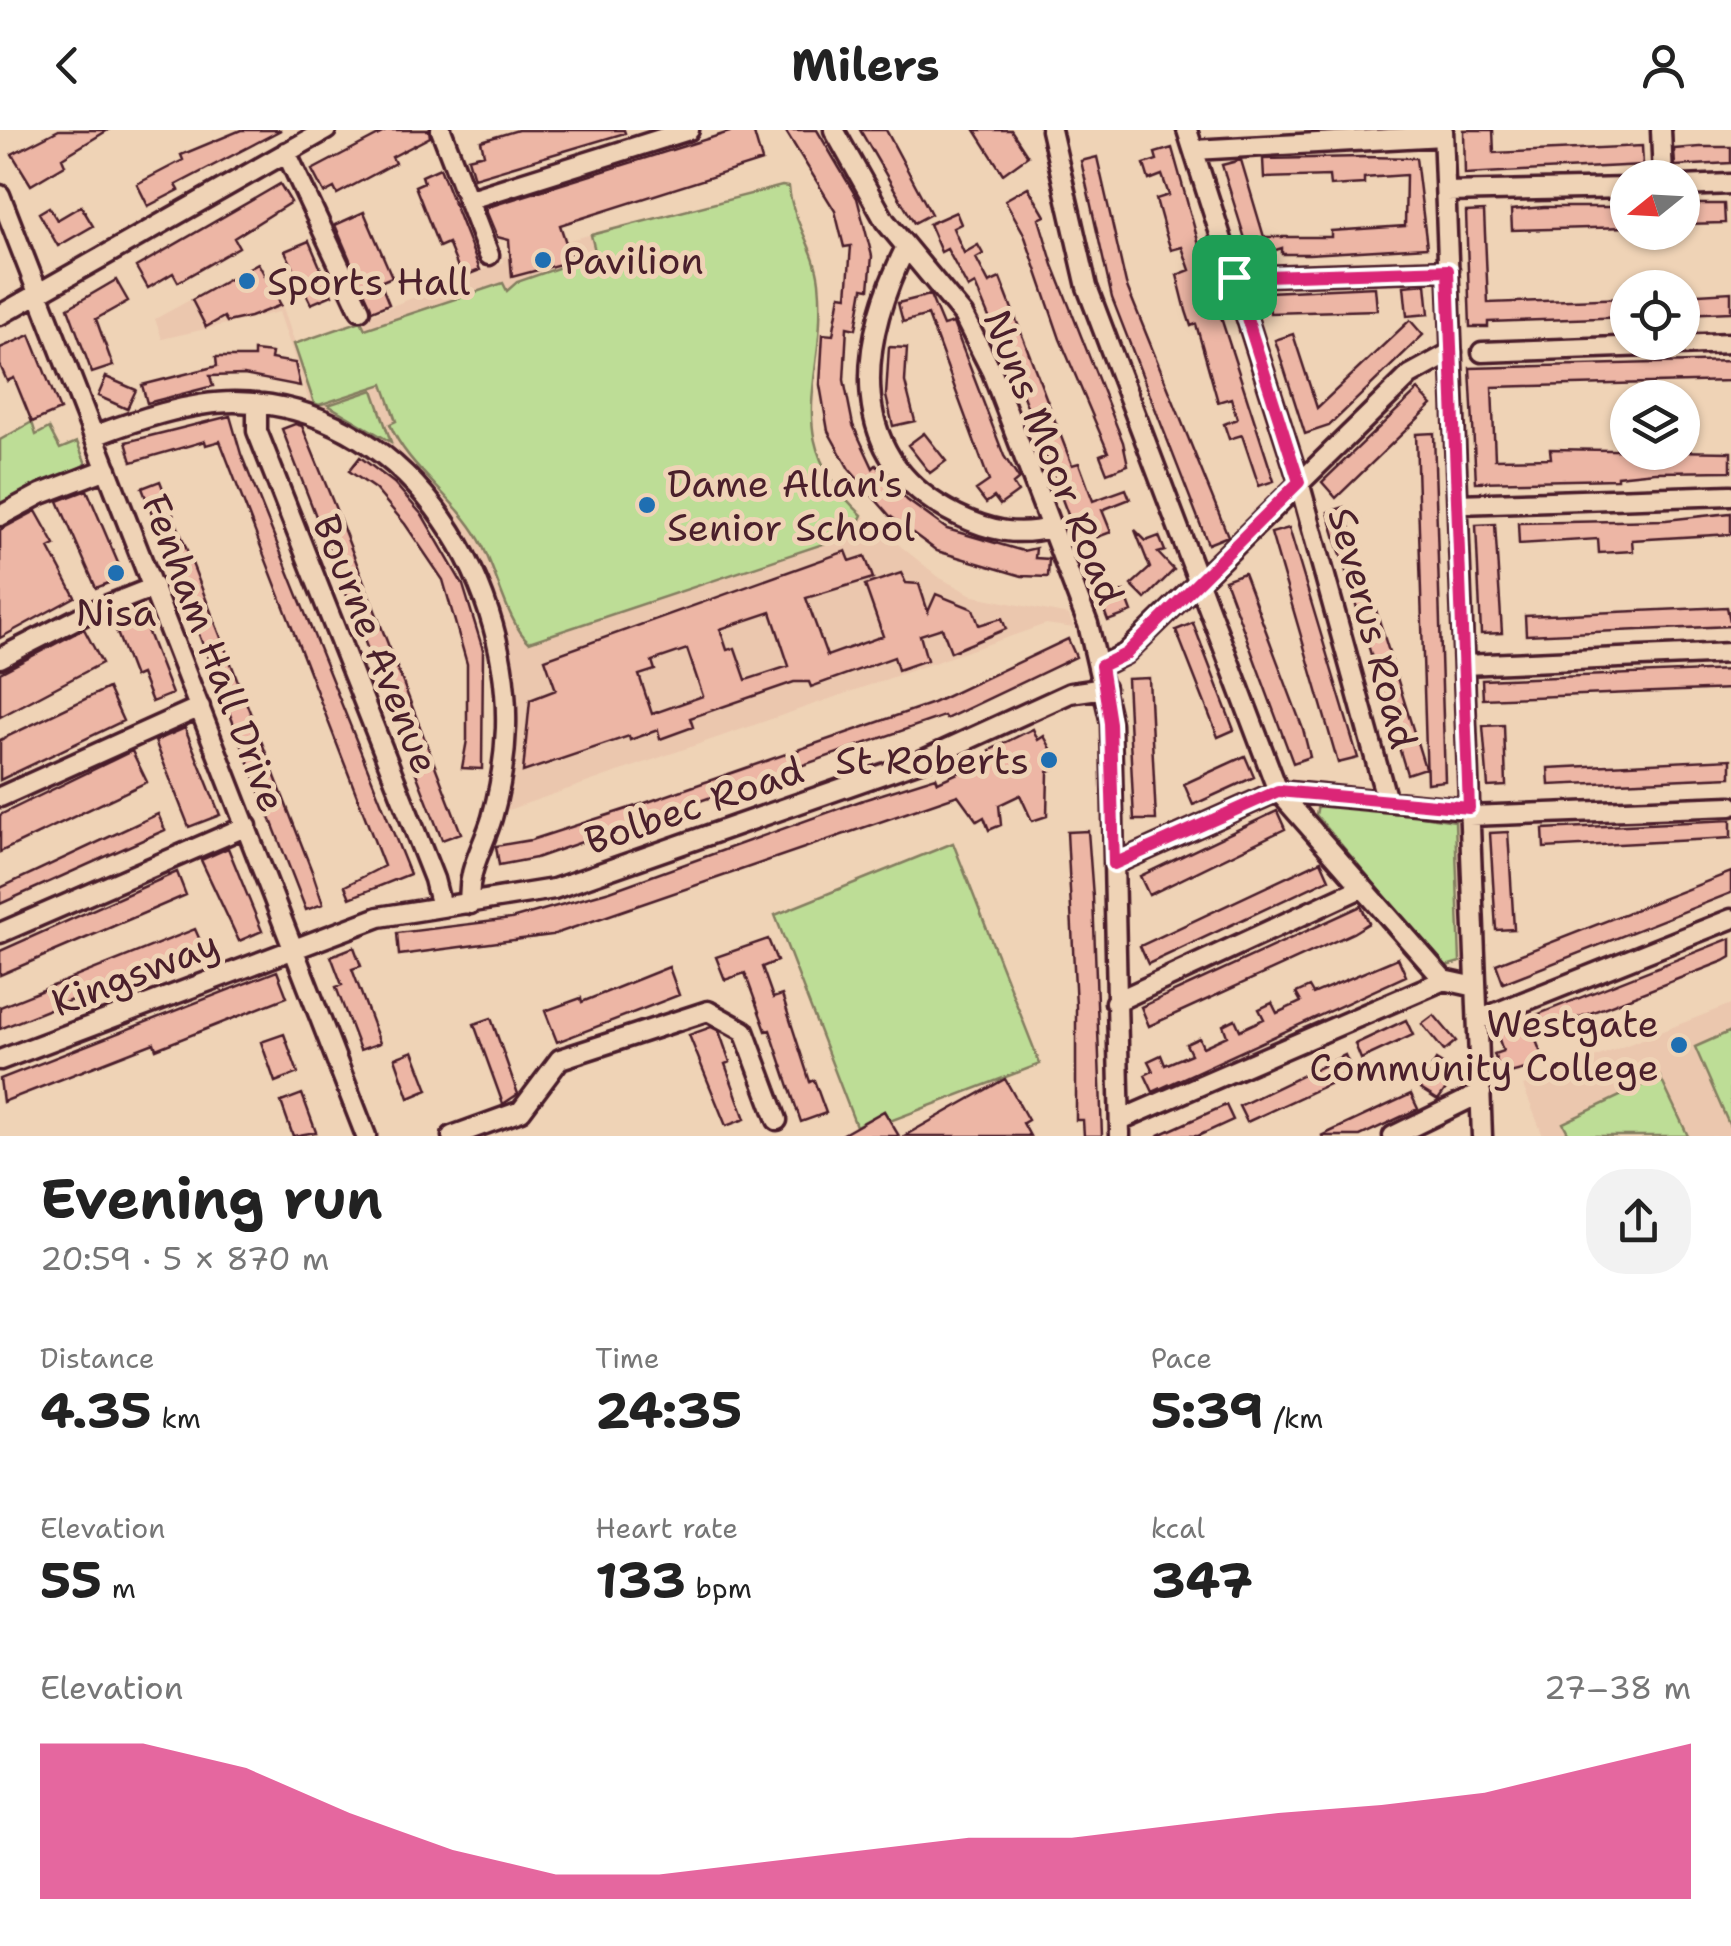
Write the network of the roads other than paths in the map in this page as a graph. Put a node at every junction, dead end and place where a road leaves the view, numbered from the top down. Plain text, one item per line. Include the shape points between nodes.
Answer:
1 (326, 130) edge
2 (442, 130) edge
3 (690, 130) edge
4 (834, 130) edge
5 (1051, 130) edge
6 (1187, 130) edge
7 (1661, 130) edge
8 (1443, 133) edge
9 (1194, 150) junction
10 (286, 152) junction
11 (1663, 160) edge
12 (1731, 184) edge
13 (1700, 185) edge
14 (1610, 188) edge
15 (1446, 192) junction
16 (0, 194) edge
17 (467, 200) junction
18 (906, 247) junction
19 (489, 256) dead end
20 (1448, 270) junction
21 (1234, 277) junction
22 (37, 292) junction
23 (360, 310) dead end
24 (0, 316) edge
25 (1731, 343) edge
26 (1452, 352) junction
27 (1482, 352) dead end
28 (257, 403) junction
29 (94, 436) junction
30 (107, 469) junction
31 (1299, 482) junction
32 (1731, 496) edge
33 (1458, 504) junction
34 (0, 516) edge
35 (1053, 526) junction
36 (1197, 580) junction
37 (154, 586) junction
38 (1731, 653) edge
39 (0, 658) edge
40 (1101, 666) junction
41 (1464, 666) junction
42 (1105, 688) junction
43 (200, 708) junction
44 (1278, 791) junction
45 (0, 797) edge
46 (1387, 801) junction
47 (1731, 806) edge
48 (1469, 812) junction
49 (248, 826) junction
50 (1114, 864) junction
51 (1361, 888) junction
52 (470, 904) junction
53 (441, 907) junction
54 (1731, 920) edge
55 (0, 933) edge
56 (294, 947) junction
57 (1444, 980) junction
58 (1476, 987) junction
59 (1114, 1002) junction
60 (1478, 1020) junction
61 (0, 1060) edge
62 (1481, 1093) junction
63 (777, 1120) dead end
64 (1120, 1128) edge
65 (366, 1136) edge
66 (452, 1136) edge
67 (1393, 1136) edge
68 (1482, 1136) edge

1 - 10 street
2 - 17 street
3 - 17 street
4 - 18 street, Nuns Moor Road via 884,222
5 - 36 street via 1087,287
6 - 9 street, Severus Road
7 - 11 street
8 - 9 street
8 - 15 street
9 - 21 street, Severus Road
10 - 22 street
10 - 23 street
12 - 13 street
14 - 15 street
15 - 20 street
16 - 22 street, Fenham Hall Drive
17 - 19 street
18 - 35 street, Nuns Moor Road via 963,315
18 - 35 street via 873,343 870,411 880,440 915,487 949,511 995,530 1026,534
20 - 21 street
20 - 26 street
21 - 31 street, Severus Road
22 - 24 street
22 - 29 street, Fenham Hall Drive
25 - 27 street
26 - 31 street via 1410,375
26 - 33 street
28 - 29 street via 214,404
28 - 52 street via 309,415 390,461 458,538 484,589 504,661 506,728 492,818 468,883
28 - 53 street, Bourne Avenue via 257,430
29 - 30 street, Fenham Hall Drive
30 - 34 street
30 - 37 street, Fenham Hall Drive
31 - 36 street
31 - 46 street, Severus Road
32 - 33 street
33 - 41 street
35 - 40 street, Nuns Moor Road
36 - 40 street via 1126,654
36 - 44 street
37 - 39 street
37 - 43 street, Fenham Hall Drive
38 - 41 street
40 - 42 street, Nuns Moor Road
41 - 48 street
42 - 50 street, Nuns Moor Road
42 - 52 street, Bolbec Road via 1070,693 923,760 554,889
43 - 45 street
43 - 49 street, Fenham Hall Drive
44 - 46 street
44 - 50 street
44 - 51 street
46 - 48 street
47 - 48 street
48 - 58 street
49 - 55 street
49 - 56 street, Fenham Hall Drive
50 - 59 street, Nuns Moor Road
51 - 57 street
51 - 59 street
52 - 53 street, Bolbec Road
53 - 56 street, Bolbec Road via 379,917
54 - 60 street
56 - 61 street, Kingsway
56 - 65 street, Fenham Hall Drive
57 - 58 street
57 - 64 street
58 - 60 street
59 - 64 street, Nuns Moor Road
60 - 62 street
62 - 67 street
62 - 68 street
63 - 66 street via 744,1031 708,1011 560,1060 521,1111

